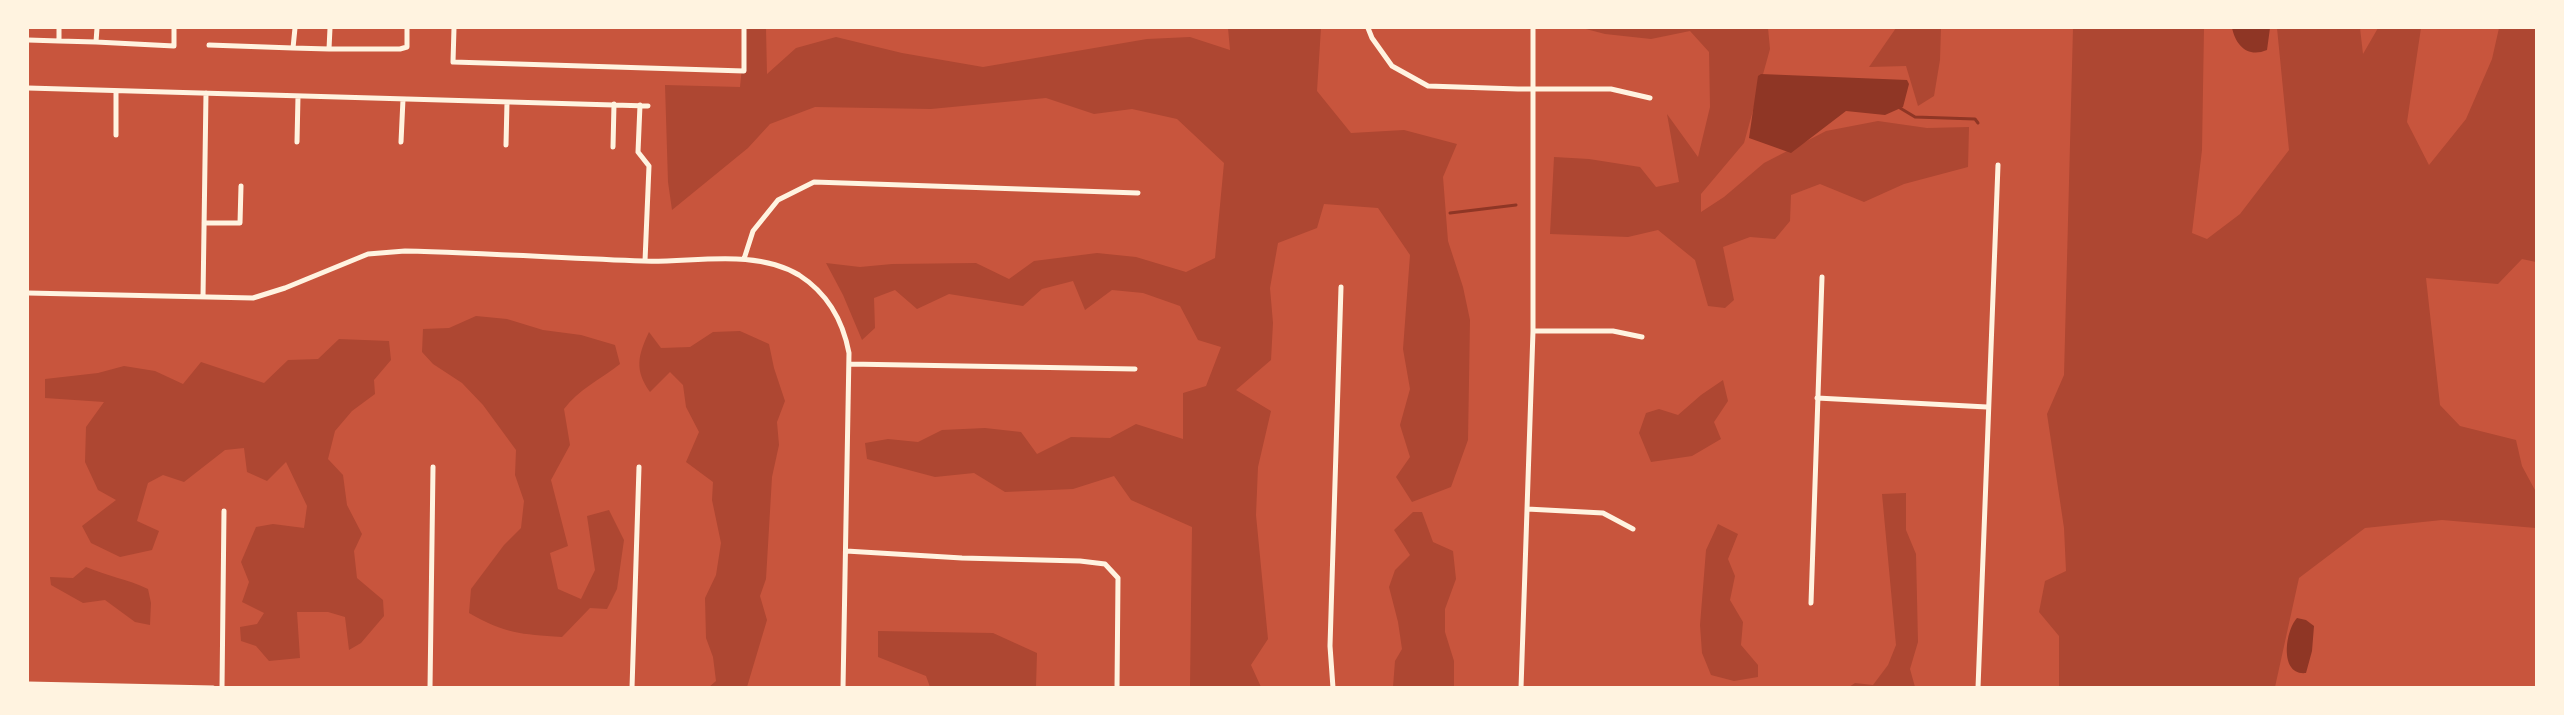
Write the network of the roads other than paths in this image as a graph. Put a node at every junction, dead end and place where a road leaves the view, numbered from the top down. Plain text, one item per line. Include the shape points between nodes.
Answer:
1 (59, 28) edge
2 (97, 28) edge
3 (174, 28) edge
4 (294, 28) edge
5 (330, 28) edge
6 (407, 28) edge
7 (454, 28) edge
8 (744, 28) edge
9 (1368, 28) edge
10 (1533, 28) edge
11 (28, 40) edge
12 (59, 41) junction
13 (96, 42) junction
14 (209, 45) dead end
15 (293, 48) junction
16 (329, 49) junction
17 (28, 88) edge
18 (116, 90) junction
19 (1531, 90) junction
20 (206, 93) junction
21 (298, 96) junction
22 (1650, 98) dead end
23 (402, 99) junction
24 (507, 102) junction
25 (614, 104) junction
26 (640, 105) junction
27 (648, 106) dead end
28 (116, 135) dead end
29 (297, 142) dead end
30 (401, 142) dead end
31 (506, 145) dead end
32 (613, 147) dead end
33 (1998, 165) dead end
34 (241, 186) dead end
35 (1138, 193) dead end
36 (204, 223) junction
37 (744, 260) junction
38 (645, 261) junction
39 (1822, 277) dead end
40 (1341, 286) dead end
41 (28, 293) edge
42 (203, 297) junction
43 (1533, 331) junction
44 (1642, 337) dead end
45 (849, 364) junction
46 (1135, 369) dead end
47 (1817, 398) junction
48 (1987, 407) junction
49 (432, 467) dead end
50 (639, 467) dead end
51 (1527, 509) junction
52 (224, 511) dead end
53 (1632, 529) dead end
54 (846, 551) junction
55 (1812, 603) dead end
56 (28, 684) edge
57 (213, 688) edge
58 (222, 688) edge
59 (430, 688) edge
60 (632, 688) edge
61 (842, 688) edge
62 (1117, 688) edge
63 (1333, 688) edge
64 (1521, 688) edge
65 (1978, 688) edge

1 - 12 street
2 - 13 street
3 - 13 street via 174,46
4 - 15 street
5 - 16 street
6 - 16 street via 407,46 400,49
7 - 8 street via 453,62 744,71
9 - 19 street via 1392,66 1428,86
10 - 19 street
11 - 12 street
12 - 13 street
14 - 15 street
15 - 16 street
17 - 18 street
18 - 20 street
18 - 28 street
19 - 22 street via 1611,89
19 - 43 street
20 - 21 street
20 - 36 street
21 - 23 street
21 - 29 street
23 - 24 street
23 - 30 street
24 - 25 street
24 - 31 street
25 - 26 street
25 - 32 street
26 - 27 street
26 - 38 street via 638,152 649,166
33 - 48 street
34 - 36 street via 240,223
35 - 37 street via 814,182 778,200 753,231
36 - 42 street
37 - 38 street
37 - 45 street via 786,269 822,294 843,330
38 - 42 street via 428,251 368,254 253,298
39 - 47 street
40 - 63 street via 1330,646
41 - 42 street
43 - 44 street via 1613,332
43 - 51 street
45 - 46 street
45 - 54 street
47 - 48 street
47 - 55 street
48 - 65 street
49 - 59 street
50 - 60 street
51 - 53 street via 1603,512
51 - 64 street
52 - 58 street
54 - 61 street
54 - 62 street via 1106,564 1118,578
56 - 57 street

